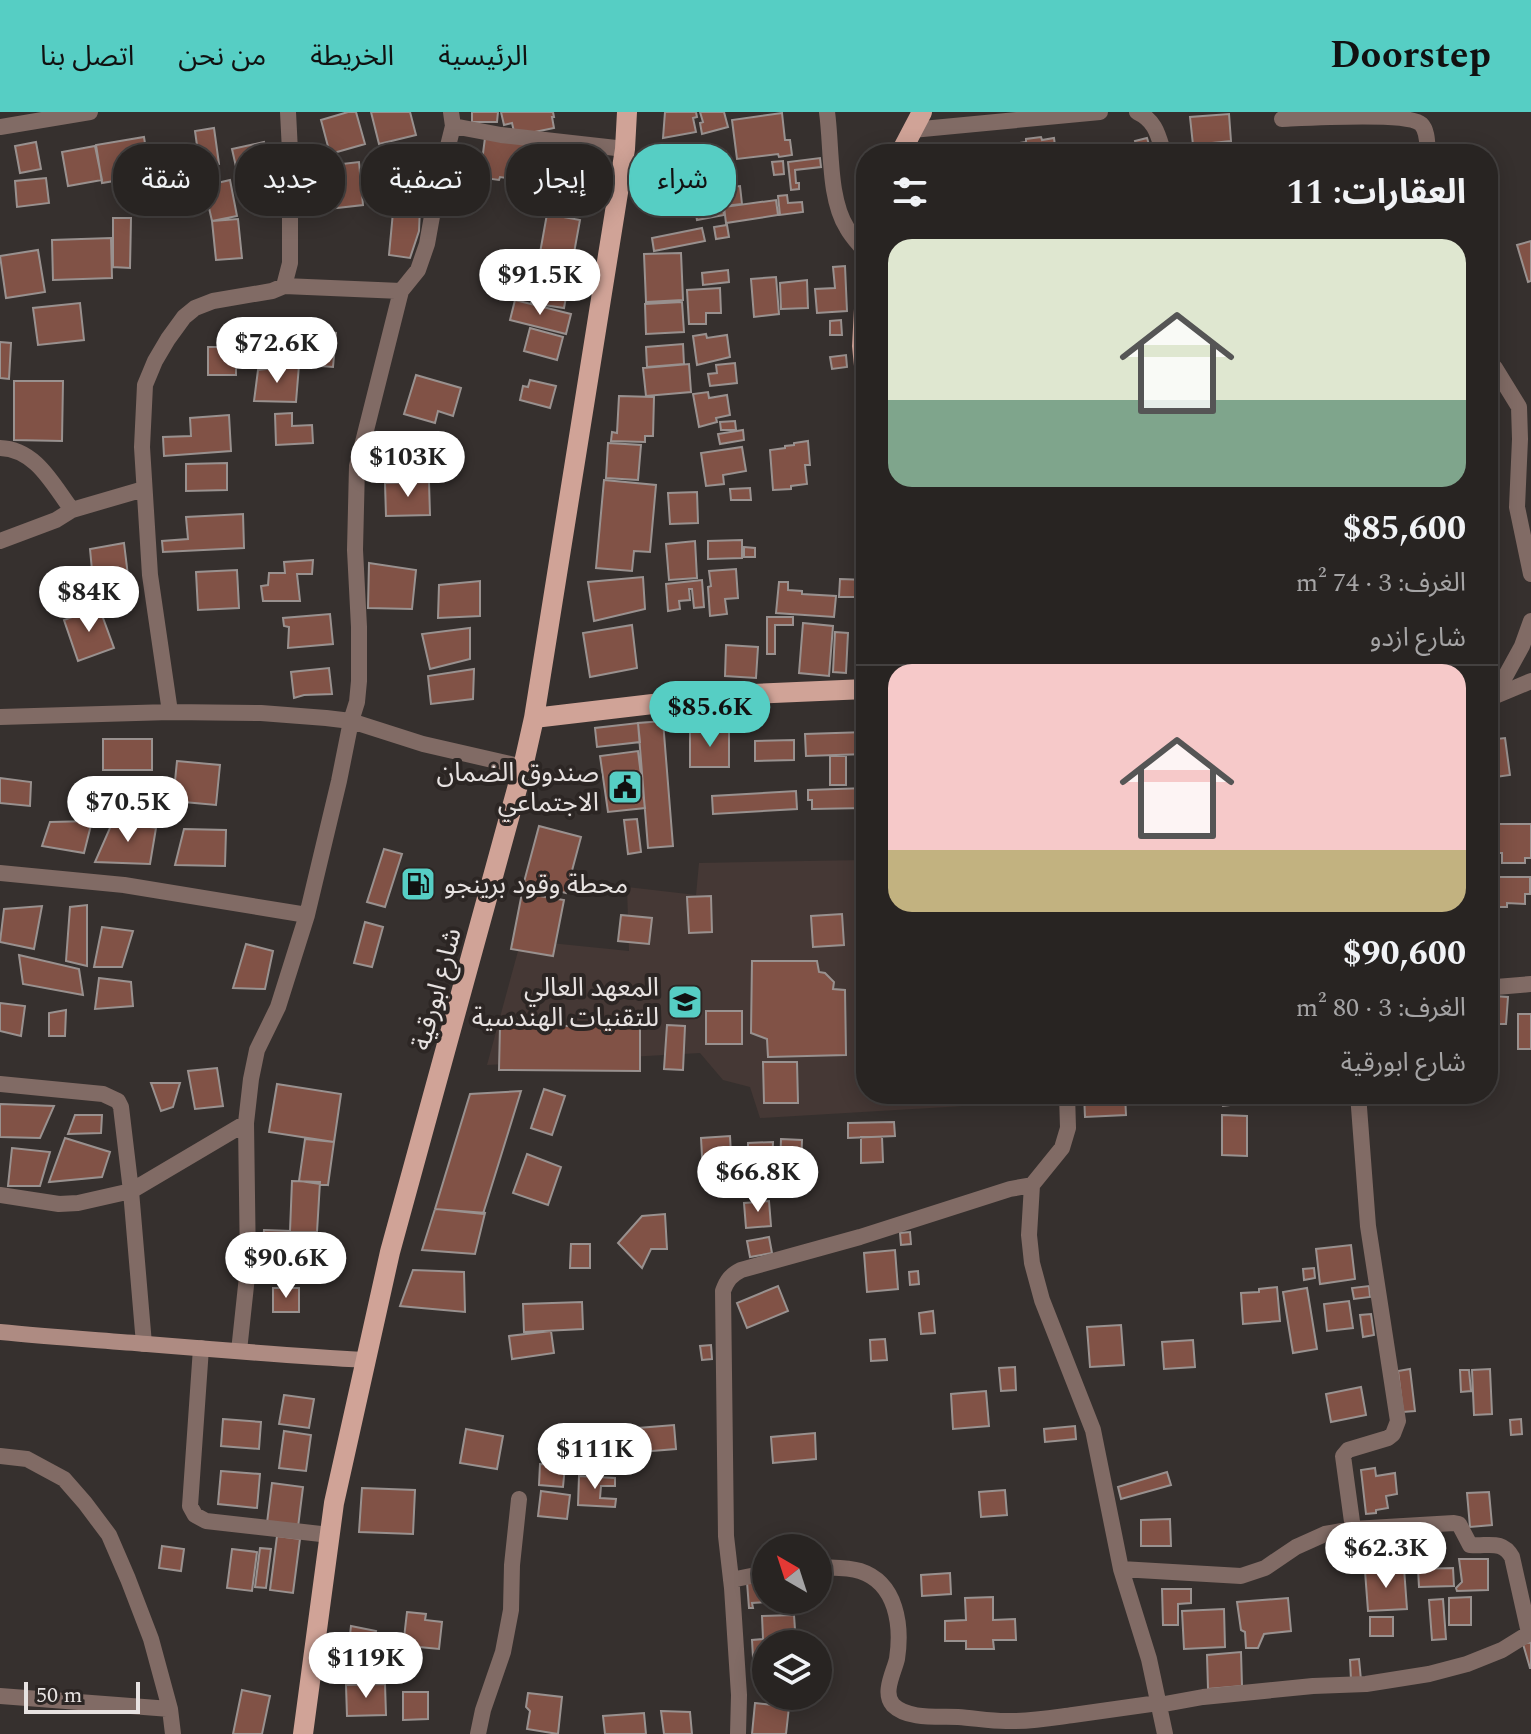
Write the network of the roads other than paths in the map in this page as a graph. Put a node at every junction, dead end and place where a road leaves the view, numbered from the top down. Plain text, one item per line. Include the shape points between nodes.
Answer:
1 (90, 112) edge
2 (288, 112) edge
3 (627, 112) edge
4 (827, 112) edge
5 (1100, 112) edge
6 (1137, 112) edge
7 (452, 119) edge
8 (1282, 119) dead end
9 (917, 121) edge
10 (0, 127) edge
11 (905, 144) edge
12 (1161, 144) edge
13 (1427, 144) edge
14 (625, 149) junction
15 (856, 241) edge
16 (284, 286) junction
17 (401, 291) junction
18 (1498, 372) edge
19 (1525, 405) edge
20 (0, 448) edge
21 (144, 489) junction
22 (72, 510) junction
23 (0, 541) edge
24 (1531, 574) edge
25 (1531, 621) edge
26 (1531, 681) edge
27 (1498, 686) edge
28 (856, 689) edge
29 (1498, 695) edge
30 (170, 712) junction
31 (0, 717) edge
32 (534, 718) junction
33 (351, 721) junction
34 (523, 767) junction
35 (0, 873) edge
36 (307, 915) junction
37 (1531, 984) edge
38 (1498, 987) edge
39 (0, 1084) edge
40 (1067, 1104) edge
41 (1359, 1104) edge
42 (246, 1123) junction
43 (1032, 1185) junction
44 (131, 1191) junction
45 (0, 1195) edge
46 (0, 1332) edge
47 (144, 1344) junction
48 (201, 1348) junction
49 (239, 1351) junction
50 (366, 1360) junction
51 (0, 1456) edge
52 (519, 1499) dead end
53 (1353, 1529) junction
54 (330, 1535) junction
55 (832, 1569) edge
56 (1121, 1569) junction
57 (752, 1576) edge
58 (731, 1580) junction
59 (1530, 1633) edge
60 (0, 1696) edge
61 (1158, 1704) junction
62 (170, 1709) junction
63 (173, 1734) edge
64 (303, 1734) edge
65 (478, 1734) edge
66 (738, 1734) edge
67 (1165, 1734) edge

1 - 10 street
2 - 16 street via 290,263
3 - 14 main road, شارع ابورقية
4 - 15 street via 832,180 845,227
5 - 9 street
6 - 12 street via 1148,118
7 - 14 street via 501,135
7 - 17 street via 427,244 418,270
8 - 13 street via 1404,117 1418,120
9 - 11 main road
14 - 32 main road, شارع ابورقية
16 - 17 street
16 - 21 street via 195,308 168,339 145,385
17 - 33 street via 357,466 359,681
18 - 19 street
19 - 24 street via 1517,507
20 - 22 street via 29,457
21 - 22 street
21 - 30 street
22 - 23 street
25 - 27 street
26 - 29 street
28 - 32 main road via 729,695
30 - 31 street
30 - 33 street
32 - 34 main road, شارع ابورقية
33 - 34 street
33 - 36 street
34 - 50 main road, شارع ابورقية via 390,1252
35 - 36 street via 124,885
36 - 42 street via 278,1007 257,1050
37 - 38 street
39 - 44 street via 103,1094 118,1101
40 - 43 street via 1062,1148
41 - 53 street via 1368,1226 1398,1421 1388,1438 1343,1456
42 - 44 street
42 - 49 street via 248,1267
43 - 56 street via 1032,1263 1093,1430
43 - 58 street via 741,1270 727,1281 726,1536
44 - 45 street via 59,1204
44 - 47 street
46 - 47 main road
47 - 48 main road
48 - 49 main road
48 - 54 street via 190,1506 195,1515 206,1521
49 - 50 main road
50 - 54 main road, شارع ابورقية
51 - 62 street via 27,1459 64,1479 109,1535 151,1639
52 - 65 street via 511,1610
53 - 56 street via 1311,1539 1265,1568 1241,1576
53 - 59 street via 1454,1523 1470,1545 1502,1546 1512,1557
54 - 64 main road, شارع ابورقية
55 - 61 street via 862,1572 887,1590 896,1608 899,1639 889,1698 906,1713 1008,1721
56 - 61 street
57 - 58 street
58 - 66 street
59 - 61 street via 1502,1650 1429,1674
60 - 62 street
61 - 67 street
62 - 63 street

